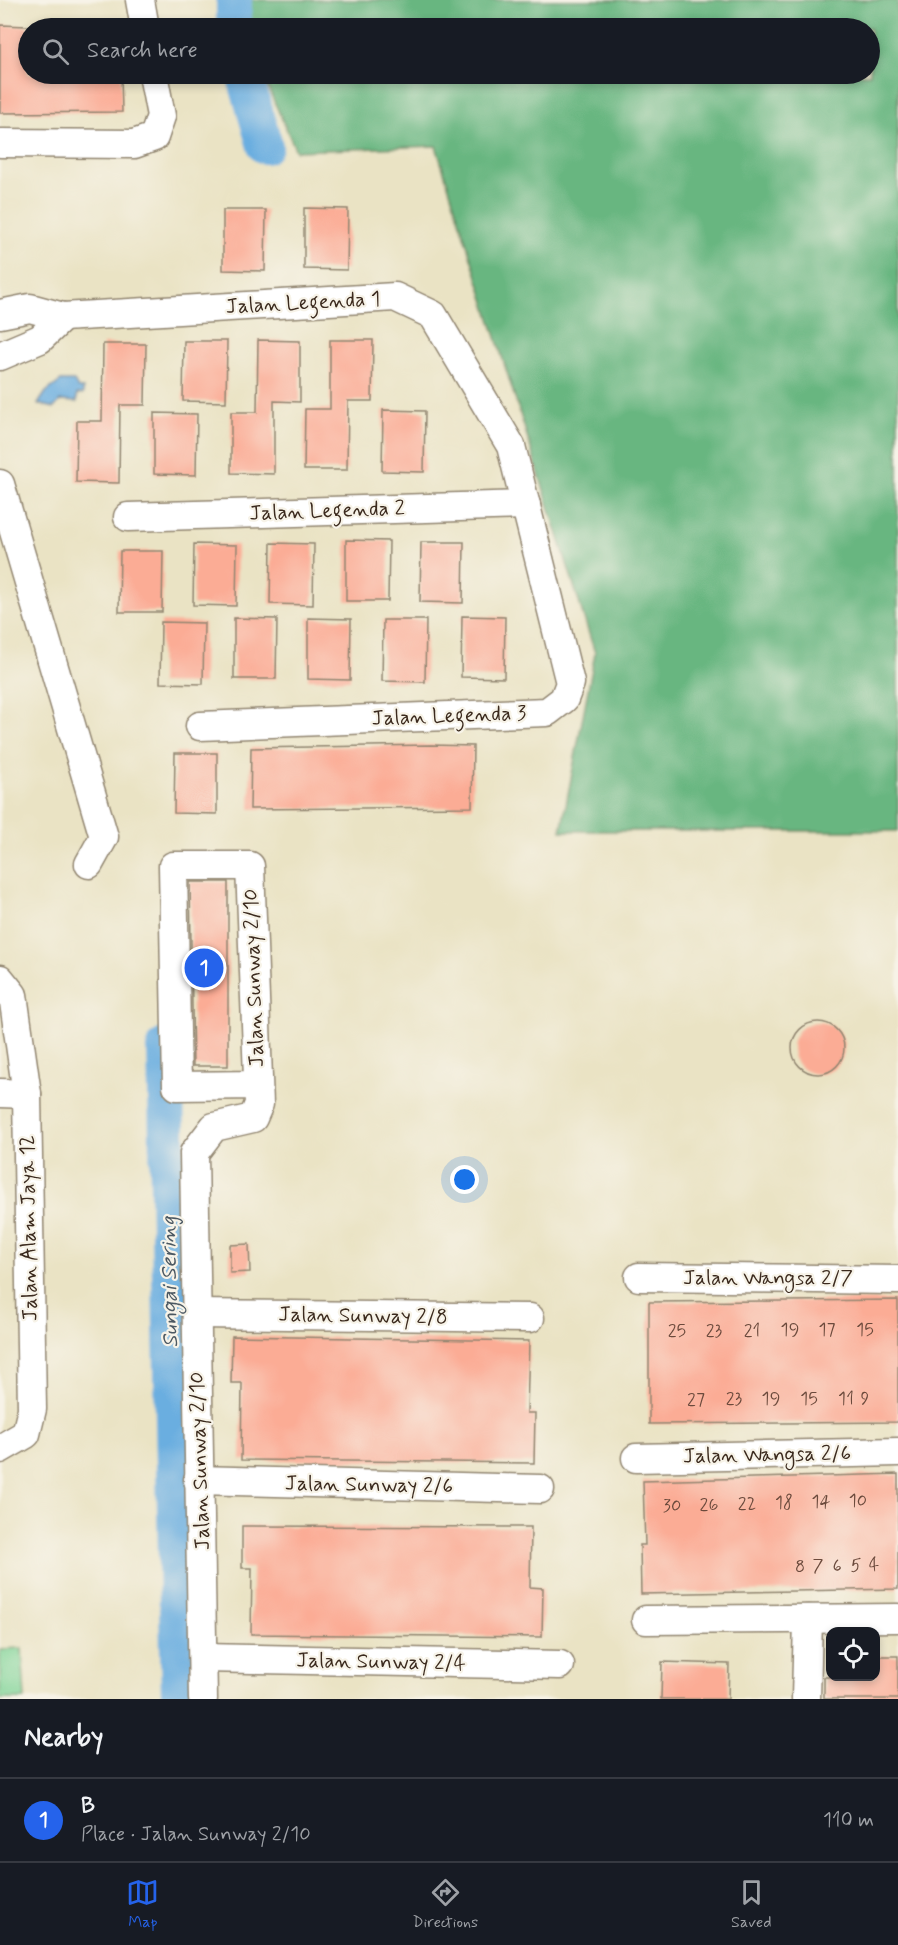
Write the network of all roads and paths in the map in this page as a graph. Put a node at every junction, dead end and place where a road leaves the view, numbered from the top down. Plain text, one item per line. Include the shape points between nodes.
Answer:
1 (140, 0) edge
2 (143, 18) edge
3 (155, 84) edge
4 (0, 143) edge
5 (0, 314) edge
6 (63, 317) junction
7 (0, 356) edge
8 (0, 484) edge
9 (526, 505) junction
10 (128, 518) dead end
11 (200, 726) dead end
12 (89, 864) dead end
13 (7, 987) edge
14 (257, 1085) junction
15 (13, 1094) edge
16 (639, 1277) dead end
17 (898, 1280) edge
18 (197, 1314) junction
19 (530, 1318) dead end
20 (1, 1449) edge
21 (898, 1452) edge
22 (636, 1458) dead end
23 (198, 1480) junction
24 (540, 1489) dead end
25 (898, 1618) edge
26 (808, 1619) junction
27 (646, 1620) dead end
28 (203, 1658) junction
29 (560, 1665) dead end
30 (203, 1699) edge
31 (806, 1699) edge

1 - 2 street
3 - 4 street via 161,116 154,137 134,144
5 - 6 street, Jalan Legenda 1 via 30,308
6 - 7 street via 40,339
6 - 9 street, Jalan Legenda 1 via 395,297 433,315 511,446
8 - 12 street via 104,837
9 - 10 street, Jalan Legenda 2
9 - 11 street, Jalan Legenda 3 via 570,683 564,699 547,711
13 - 15 street, Jalan Alam Jaya 12
14 - 14 street, Jalan Sunway 2/10 via 250,866 173,866 177,1086
14 - 18 street, Jalan Sunway 2/10 via 259,1104 253,1118 214,1127 194,1153
15 - 20 street, Jalan Alam Jaya 12 via 32,1409 26,1434
16 - 17 street, Jalan Wangsa 2/7
18 - 19 street, Jalan Sunway 2/8
18 - 23 street, Jalan Sunway 2/10
21 - 22 street, Jalan Wangsa 2/6
23 - 24 street, Jalan Sunway 2/6
23 - 28 street, Jalan Sunway 2/10
25 - 26 street
26 - 27 street
26 - 31 street
28 - 29 street, Jalan Sunway 2/4
28 - 30 street, Jalan Sunway 2/10

